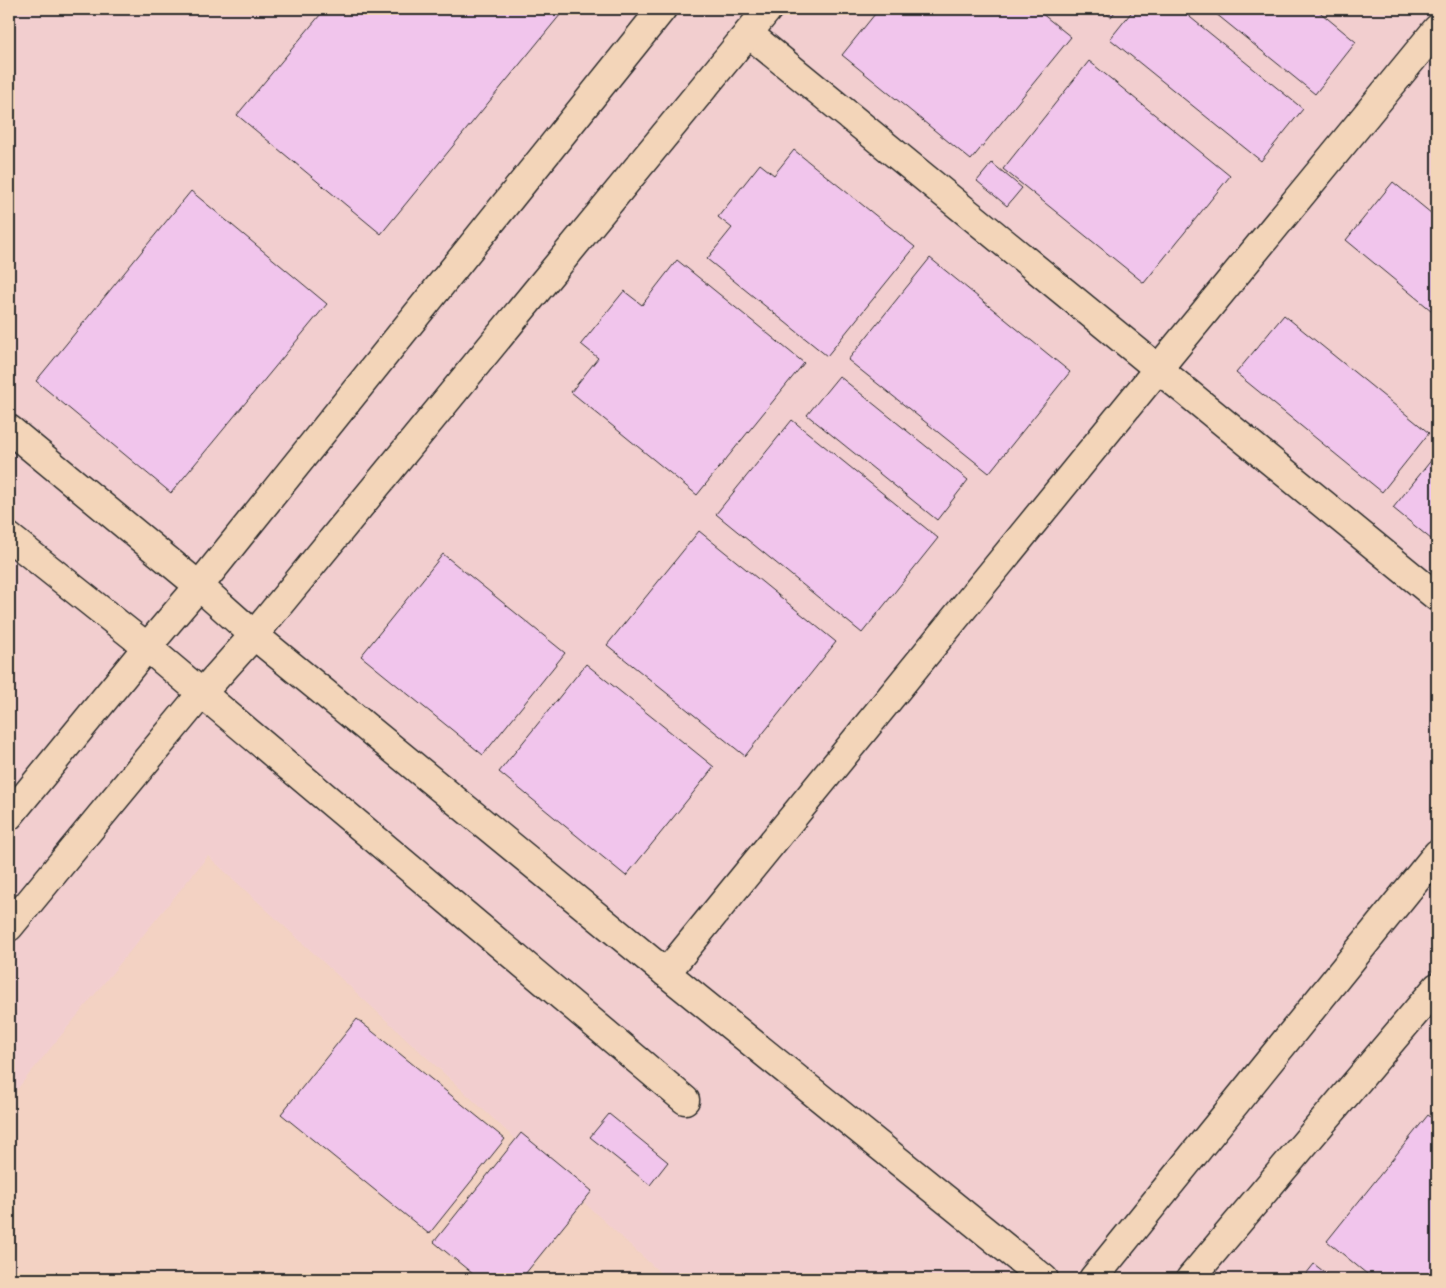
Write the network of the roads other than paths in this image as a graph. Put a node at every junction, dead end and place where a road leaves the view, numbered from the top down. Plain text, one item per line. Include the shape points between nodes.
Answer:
1 (662, 9) edge
2 (768, 9) edge
3 (1437, 29) edge
4 (748, 33) junction
5 (1158, 369) junction
6 (9, 429) edge
7 (9, 537) edge
8 (199, 586) junction
9 (1437, 597) edge
10 (254, 635) junction
11 (147, 647) junction
12 (202, 693) junction
13 (9, 816) edge
14 (1437, 854) edge
15 (9, 926) edge
16 (666, 973) junction
17 (1437, 987) edge
18 (685, 1100) dead end
19 (1044, 1279) edge
20 (1093, 1279) edge
21 (1190, 1279) edge

1 - 8 street
2 - 4 street
3 - 5 street
4 - 5 street
4 - 10 street
5 - 9 street
5 - 16 street
6 - 8 street
7 - 11 street
8 - 10 street
8 - 11 street
10 - 12 street
10 - 16 street
11 - 12 street
11 - 13 street
12 - 15 street
12 - 18 street
14 - 20 street
16 - 19 street
17 - 21 street

